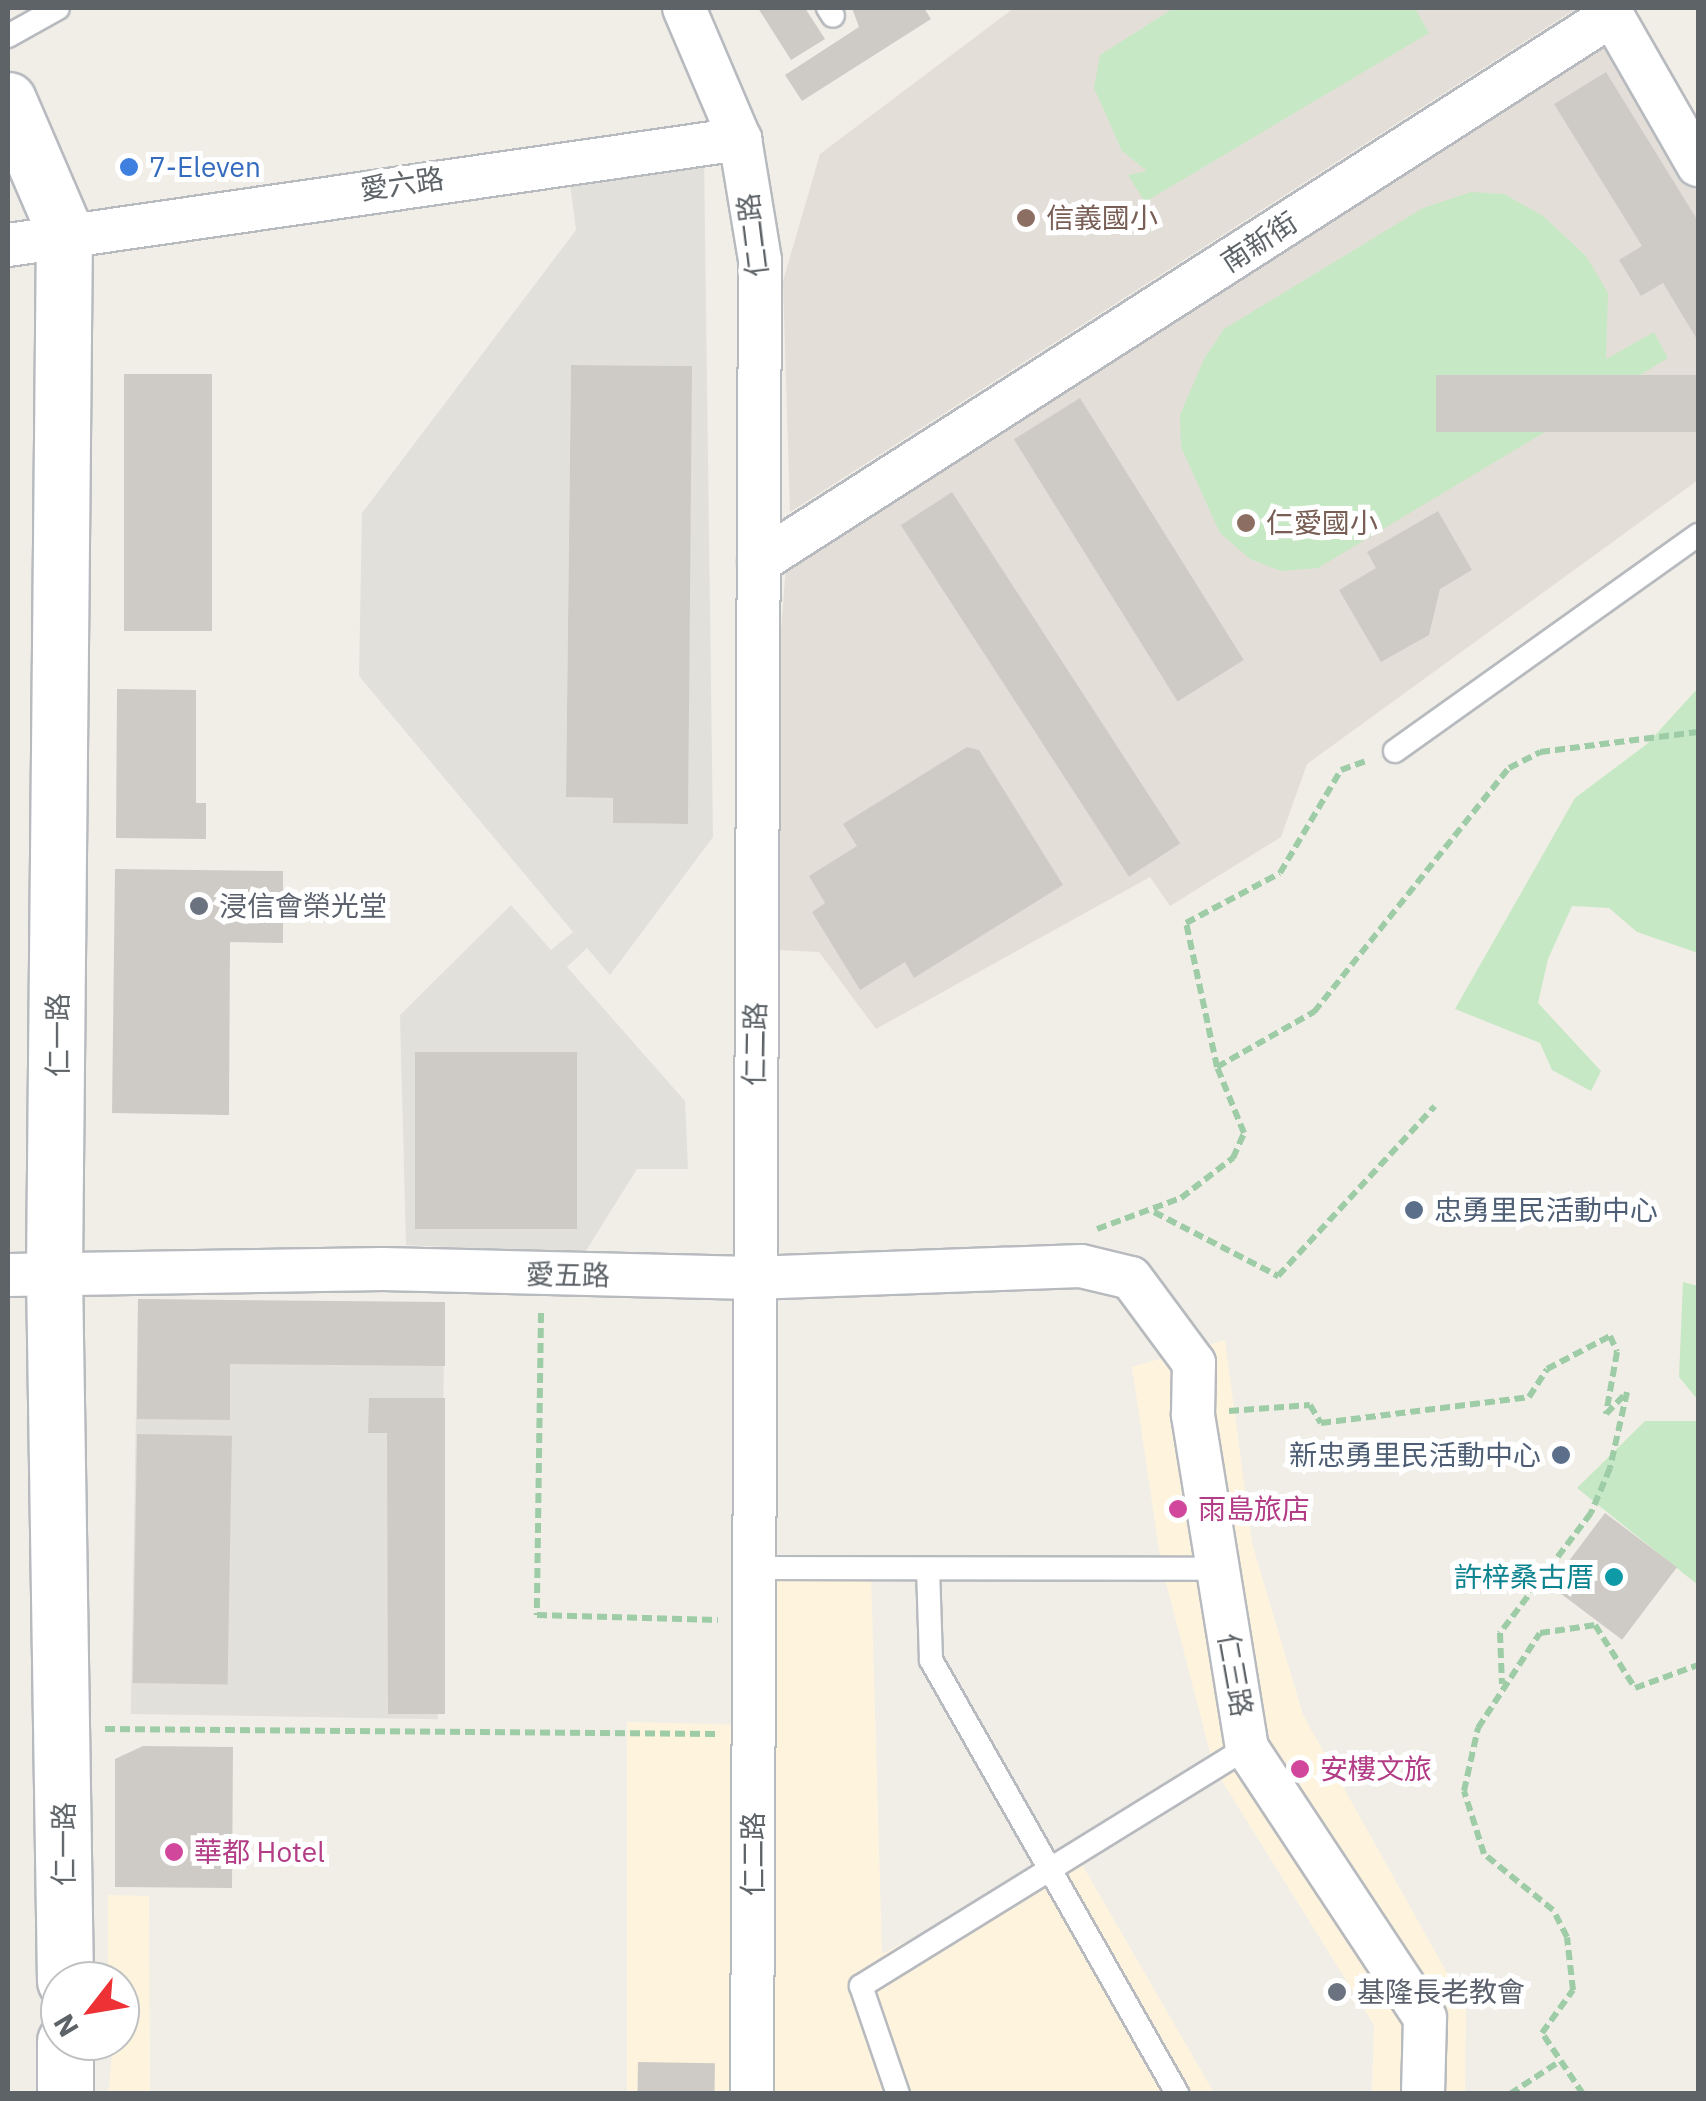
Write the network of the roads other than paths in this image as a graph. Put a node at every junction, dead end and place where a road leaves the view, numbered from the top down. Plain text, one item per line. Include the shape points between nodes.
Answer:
1 (58, 8) edge
2 (684, 8) edge
3 (1618, 11) edge
4 (8, 36) edge
5 (8, 100) edge
6 (740, 139) junction
7 (1698, 166) edge
8 (64, 230) junction
9 (8, 244) edge
10 (1698, 535) edge
11 (759, 562) junction
12 (1394, 751) road end
13 (1082, 1266) joint
14 (31, 1274) edge
15 (752, 1278) junction
16 (754, 1568) junction
17 (928, 1568) junction
18 (1216, 1570) junction
19 (1247, 1748) junction
20 (1050, 1871) junction
21 (65, 1961) edge
22 (65, 2061) edge
23 (65, 2094) edge
24 (752, 2094) edge
25 (898, 2094) edge
26 (1178, 2094) edge
27 (1422, 2094) edge

1 - 4 lane
2 - 6 street, 仁二路
3 - 7 street, 南新街
3 - 11 street, 南新街
5 - 8 street, 仁一路
6 - 8 street, 愛六路
6 - 11 street, 仁二路 via 760,260
8 - 9 street, 愛六路
8 - 14 street, 仁一路
10 - 12 lane
11 - 15 street, 仁二路
13 - 15 street, 愛五路
13 - 18 street, 仁三路 via 1131,1278 1194,1364 1193,1414
14 - 15 street, 愛五路
14 - 21 street, 仁一路 via 64,1729
15 - 16 street, 仁二路
16 - 17 lane
16 - 24 street, 仁二路
17 - 18 lane
17 - 20 lane via 930,1660
18 - 19 street, 仁三路
19 - 20 lane
19 - 27 street, 仁三路 via 1424,2018
20 - 25 lane via 861,1986
20 - 26 lane
22 - 23 street

